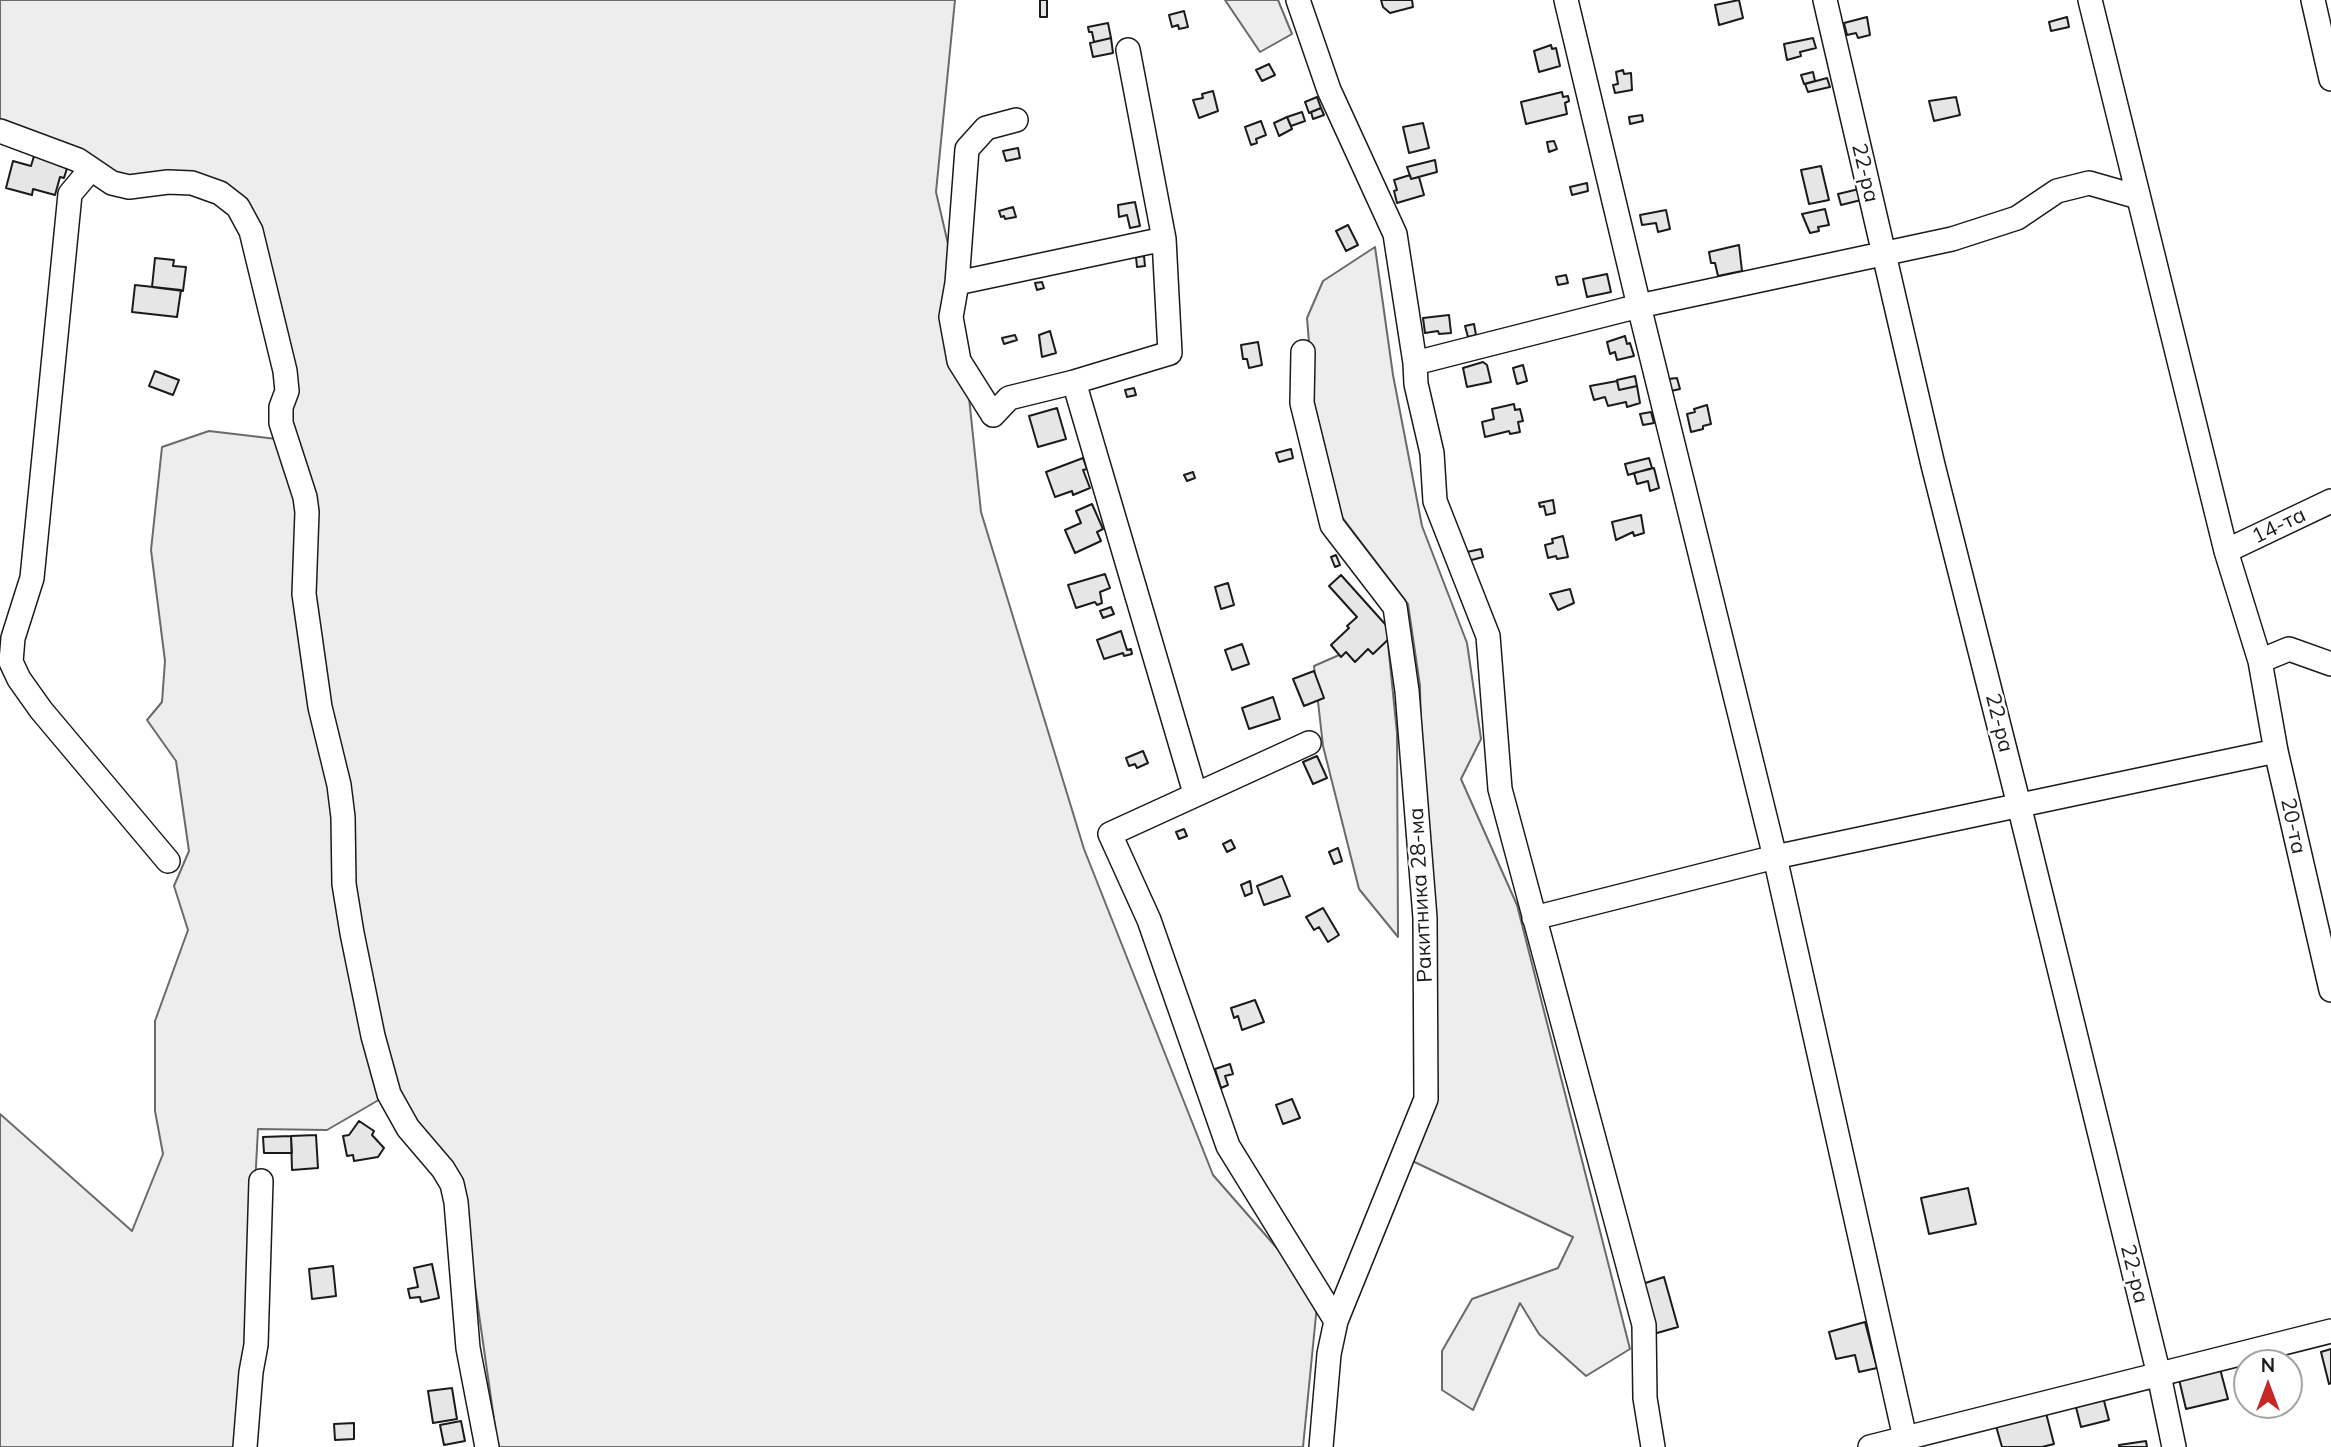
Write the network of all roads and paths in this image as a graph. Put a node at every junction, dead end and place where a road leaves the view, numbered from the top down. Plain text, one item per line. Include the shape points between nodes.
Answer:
1 (1298, 0) edge
2 (1566, 0) edge
3 (1825, 0) edge
4 (2090, 0) edge
5 (2313, 0) edge
6 (1128, 50) dead end
7 (2331, 79) edge
8 (1016, 120) dead end
9 (0, 131) edge
10 (91, 169) junction
11 (2138, 197) junction
12 (1164, 239) junction
13 (1884, 253) junction
14 (957, 283) junction
15 (1639, 306) junction
16 (1303, 352) dead end
17 (1415, 363) junction
18 (1074, 382) junction
19 (2331, 501) edge
20 (2226, 551) junction
21 (2260, 661) junction
22 (2331, 664) edge
23 (1309, 743) dead end
24 (2276, 751) junction
25 (1195, 793) junction
26 (2019, 805) junction
27 (1775, 857) junction
28 (168, 861) dead end
29 (2322, 913) edge
30 (1534, 918) junction
31 (2331, 990) edge
32 (261, 1181) dead end
33 (1336, 1321) junction
34 (2331, 1331) edge
35 (2159, 1375) junction
36 (1905, 1443) edge
37 (245, 1447) edge
38 (487, 1447) edge
39 (1321, 1447) edge
40 (1653, 1447) edge
41 (1870, 1447) edge
42 (2174, 1447) edge

1 - 17 street via 1329,90 1395,234
2 - 15 street
3 - 13 street, 22-ра
4 - 11 street, 20-та
5 - 7 street
6 - 12 street
8 - 14 street via 986,128 967,149
9 - 10 street
10 - 28 street via 69,194 32,578 13,638 11,662 41,710
10 - 38 street via 112,183 129,187 192,183 220,193 238,207 251,231 285,371 287,391 281,423 307,512 304,594 320,707 339,785 344,884 352,933 389,1094 408,1128 452,1184 468,1348
11 - 13 street via 2089,183 2057,191 2017,218 1952,239
11 - 20 street, 20-та
12 - 14 street
12 - 18 street via 1170,353
13 - 15 street
13 - 26 street, 22-ра
14 - 18 street via 951,317 960,361 993,415 1009,398
15 - 17 street
15 - 27 street
16 - 33 street, Ракитника 28-ма via 1302,403 1332,524 1395,607 1407,691 1425,918 1426,1099
17 - 30 street via 1432,453 1435,501 1488,636 1500,789
18 - 25 street
19 - 20 street, 14-та
20 - 21 street, 20-та
21 - 22 street via 2289,649
21 - 24 street, 20-та
23 - 25 street
24 - 26 street
24 - 29 street, 20-та
25 - 33 street via 1110,834 1149,920 1228,1146
26 - 27 street
26 - 35 street, 22-ра
27 - 30 street
27 - 36 street
29 - 31 street, 20-та
30 - 40 street via 1644,1325 1645,1398
32 - 37 street via 256,1345
33 - 39 street, Ракитника 28-ма
34 - 35 street
35 - 36 street
35 - 42 street, 22-ра
36 - 41 street

